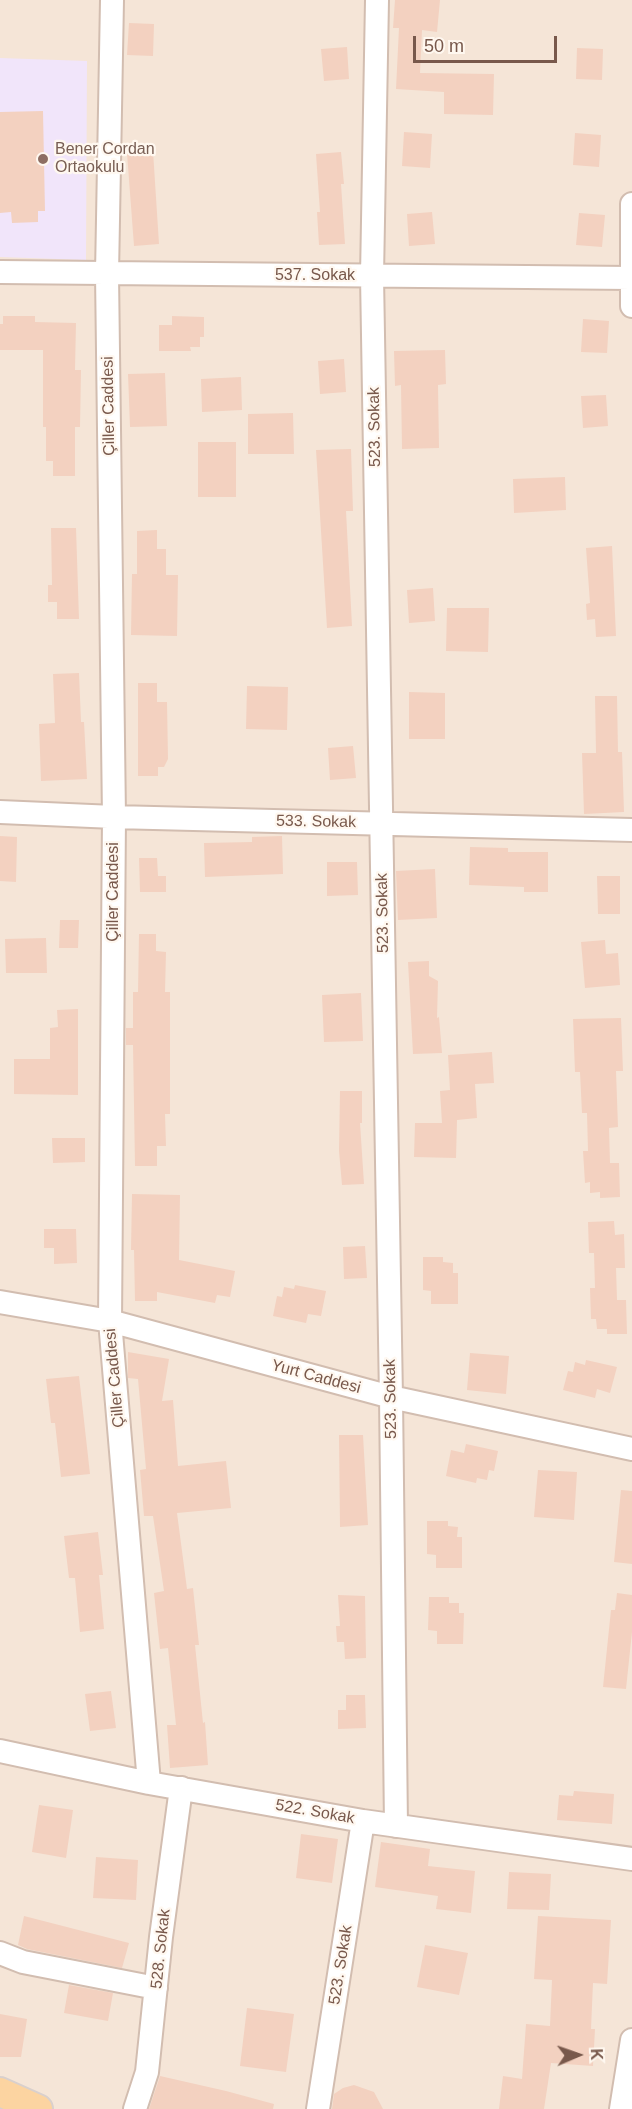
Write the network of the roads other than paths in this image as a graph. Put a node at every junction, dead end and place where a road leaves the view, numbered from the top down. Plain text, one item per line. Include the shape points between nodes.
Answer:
1 (112, 0) edge
2 (377, 0) edge
3 (632, 204) edge
4 (632, 212) edge
5 (0, 272) edge
6 (107, 274) junction
7 (372, 276) junction
8 (631, 278) edge
9 (632, 306) edge
10 (0, 812) edge
11 (114, 817) junction
12 (382, 824) junction
13 (632, 830) edge
14 (0, 1302) edge
15 (110, 1321) junction
16 (391, 1397) junction
17 (632, 1449) edge
18 (0, 1751) edge
19 (149, 1783) junction
20 (181, 1788) junction
21 (363, 1821) junction
22 (396, 1826) junction
23 (632, 1859) edge
24 (0, 1953) edge
25 (156, 1988) junction
26 (632, 2040) edge
27 (0, 2092) edge
28 (38, 2109) edge
29 (135, 2109) edge
30 (318, 2109) edge
31 (621, 2109) edge

1 - 6 street, Çiller Caddesi
2 - 7 street, 523. Sokak
3 - 4 street
4 - 8 street
5 - 6 street, 537. Sokak
6 - 7 street, 537. Sokak
6 - 11 street, Çiller Caddesi
7 - 8 street, 537. Sokak
7 - 12 street, 523. Sokak
8 - 9 street
10 - 11 street, 533. Sokak
11 - 12 street, 533. Sokak
11 - 15 street, Çiller Caddesi
12 - 13 street, 533. Sokak
12 - 16 street, 523. Sokak
14 - 15 street, Yurt Caddesi
15 - 16 street, Yurt Caddesi
15 - 19 street, Çiller Caddesi
16 - 17 street, Yurt Caddesi
16 - 22 street, 523. Sokak
18 - 19 street, 522. Sokak
19 - 20 street, 522. Sokak
20 - 21 street, 522. Sokak
20 - 25 street, 528. Sokak
21 - 22 street, 522. Sokak
21 - 30 street, 523. Sokak
22 - 23 street, 522. Sokak
24 - 25 street via 23,1962
25 - 29 street, 528. Sokak via 147,2072
26 - 31 street
27 - 28 main road

